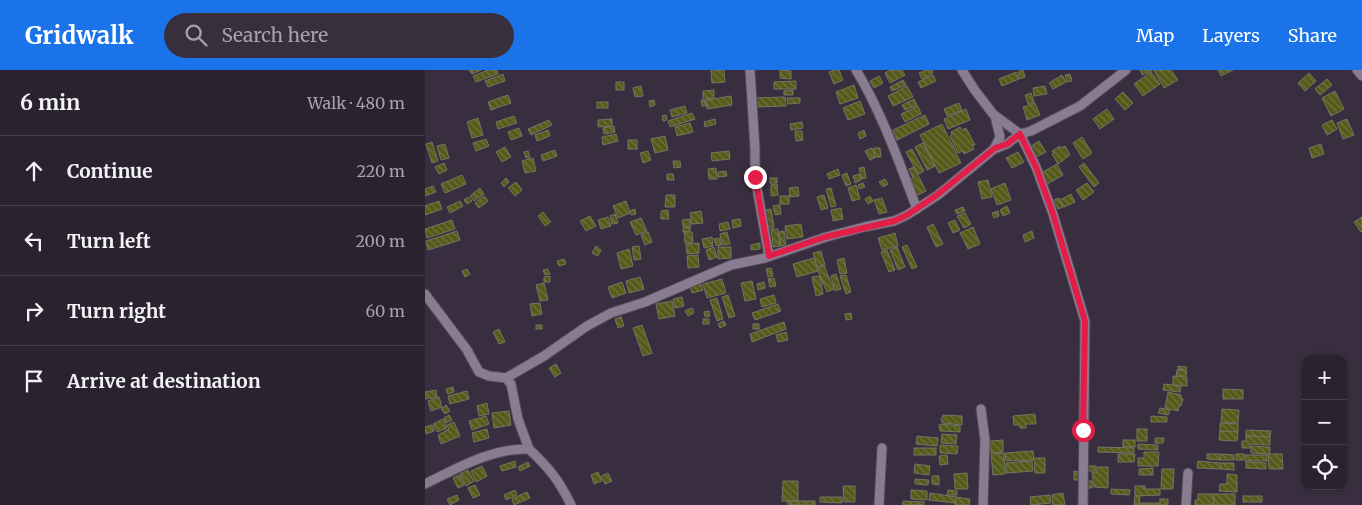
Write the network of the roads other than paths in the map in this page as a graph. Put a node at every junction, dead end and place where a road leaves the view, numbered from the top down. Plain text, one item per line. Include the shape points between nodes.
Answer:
1 (749, 70) edge
2 (856, 70) edge
3 (962, 70) edge
4 (1126, 70) edge
5 (1357, 70) edge
6 (1362, 76) edge
7 (995, 116) junction
8 (1020, 134) junction
9 (995, 148) junction
10 (917, 209) junction
11 (769, 256) junction
12 (425, 294) edge
13 (506, 378) junction
14 (981, 409) dead end
15 (882, 448) dead end
16 (529, 450) junction
17 (1188, 473) dead end
18 (425, 484) edge
19 (571, 505) edge
20 (879, 505) edge
21 (983, 505) edge
22 (1083, 505) edge
23 (1186, 505) edge

1 - 11 street via 755,177
2 - 10 street via 888,136
3 - 7 street
4 - 8 street via 1080,106
5 - 6 street
7 - 8 street
7 - 9 street via 1000,137
8 - 9 street
8 - 22 street via 1053,214 1085,321
9 - 10 street
10 - 11 street via 894,221 825,237
11 - 13 street via 731,265 611,313
12 - 13 street via 467,350 479,372
13 - 16 street via 511,384
14 - 21 street via 985,440
15 - 20 street
16 - 18 street via 512,449 491,454
16 - 19 street via 561,484
17 - 23 street

